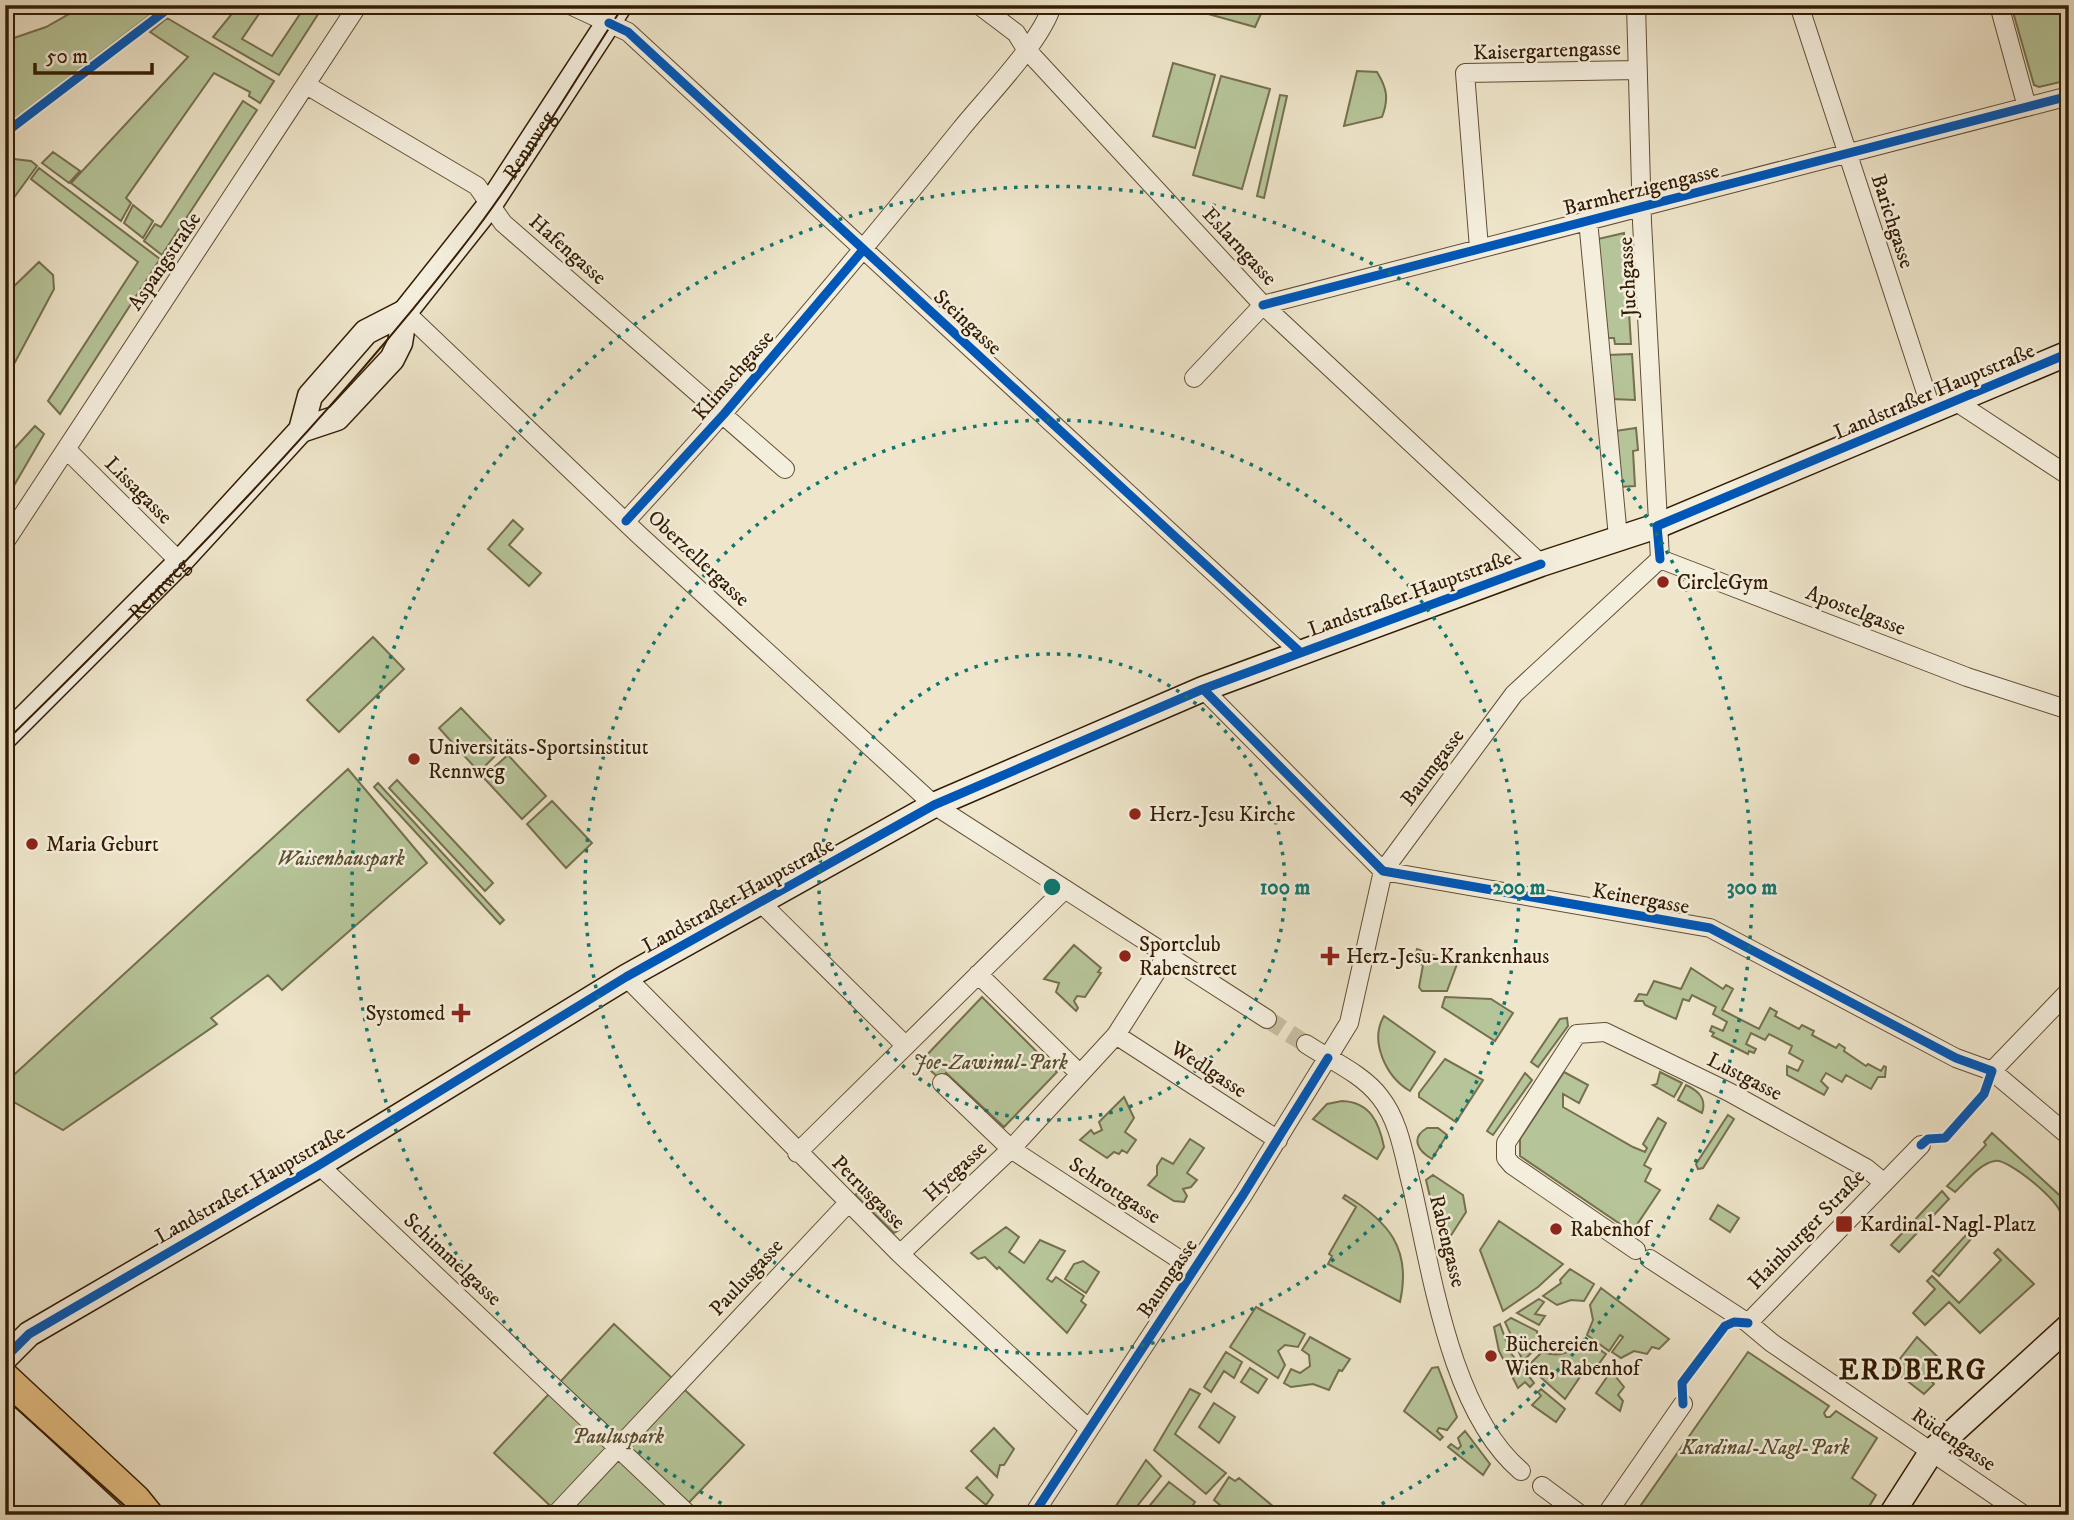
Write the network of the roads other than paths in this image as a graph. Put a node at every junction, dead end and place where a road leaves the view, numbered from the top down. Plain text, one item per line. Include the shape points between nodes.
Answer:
1 (358, 5) edge
2 (570, 5) edge
3 (979, 5) edge
4 (1052, 5) edge
5 (1636, 5) edge
6 (1799, 5) edge
7 (1998, 5) edge
8 (614, 14) edge
9 (1026, 49) junction
10 (1637, 70) junction
11 (308, 86) junction
12 (2069, 96) edge
13 (2027, 107) junction
14 (1847, 154) junction
15 (489, 206) junction
16 (1641, 208) junction
17 (1588, 220) junction
18 (1479, 248) junction
19 (863, 250) junction
20 (1263, 304) junction
21 (405, 312) junction
22 (2069, 353) edge
23 (1194, 378) dead end
24 (1955, 401) junction
25 (1932, 411) junction
26 (724, 414) junction
27 (301, 430) junction
28 (66, 449) junction
29 (785, 469) dead end
30 (2069, 476) edge
31 (626, 521) junction
32 (1657, 526) junction
33 (1618, 537) junction
34 (5, 542) edge
35 (1660, 559) junction
36 (180, 562) junction
37 (1541, 564) junction
38 (1300, 652) junction
39 (1203, 689) junction
40 (2069, 710) edge
41 (5, 737) edge
42 (934, 805) junction
43 (1383, 871) junction
44 (1065, 889) junction
45 (760, 902) junction
46 (1167, 955) junction
47 (978, 974) junction
48 (626, 977) junction
49 (2069, 991) edge
50 (1267, 1019) tunnel mouth
51 (1577, 1034) joint
52 (1116, 1035) junction
53 (1306, 1044) tunnel mouth
54 (906, 1046) junction
55 (1328, 1058) junction
56 (1992, 1071) junction
57 (1080, 1074) junction
58 (942, 1083) dead end
59 (2069, 1136) edge
60 (1278, 1140) junction
61 (1921, 1145) dead end
62 (1011, 1149) junction
63 (797, 1153) junction
64 (319, 1165) junction
65 (1883, 1182) junction
66 (848, 1203) junction
67 (900, 1254) junction
68 (1194, 1269) junction
69 (1748, 1323) junction
70 (2069, 1326) edge
71 (5, 1358) edge
72 (5, 1377) edge
73 (1683, 1404) dead end
74 (1089, 1429) junction
75 (618, 1447) junction
76 (1932, 1451) junction
77 (1521, 1471) dead end
78 (1542, 1486) dead end
79 (142, 1507) edge
80 (686, 1512) edge
81 (556, 1513) edge
82 (169, 1515) edge
83 (1033, 1515) edge
84 (1581, 1515) edge
85 (1606, 1515) edge
86 (1891, 1515) edge
87 (2024, 1515) edge

1 - 11 street, Aspangstraße
2 - 8 street, Steingasse via 586,16
3 - 9 street, Eslarngasse via 1016,33
4 - 9 street, Klimschgasse
5 - 10 street, Juchgasse
6 - 14 street, Barichgasse
7 - 13 street
8 - 15 main road, Rennweg
8 - 19 street, Steingasse
9 - 19 street, Klimschgasse
9 - 20 street, Eslarngasse
10 - 16 street, Juchgasse
10 - 18 street, Kaisergartengasse via 1465,73
11 - 15 street, Hafengasse via 477,186
11 - 28 street, Aspangstraße
12 - 13 street, Barmherzigengasse
13 - 14 street, Barmherzigengasse
14 - 16 street, Barmherzigengasse
14 - 25 street, Barichgasse
15 - 21 main road, Rennweg
15 - 26 street, Hafengasse
16 - 17 street, Barmherzigengasse
16 - 32 street, Juchgasse
17 - 18 street, Barmherzigengasse
17 - 33 street, Juchgasse
18 - 20 street, Barmherzigengasse
19 - 26 street, Klimschgasse
19 - 38 street, Steingasse
20 - 23 street
20 - 37 street, Eslarngasse
21 - 27 main road, Rennweg via 366,331 330,371 310,396
21 - 27 main road, Rennweg via 400,343 391,359 337,418
21 - 31 street, Oberzellergasse
22 - 24 main road, Landstraßer Hauptstraße
24 - 25 main road, Landstraßer Hauptstraße
24 - 30 street
25 - 32 main road, Landstraßer Hauptstraße
26 - 29 street, Hafengasse
26 - 31 street, Klimschgasse
27 - 36 main road, Rennweg
28 - 34 street, Aspangstraße
28 - 36 street, Lissagasse
31 - 42 street, Oberzellergasse
32 - 33 main road, Landstraßer Hauptstraße
32 - 35 street
33 - 37 main road, Landstraßer Hauptstraße
35 - 40 street, Apostelgasse via 1967,677
35 - 43 street, Baumgasse via 1514,694
36 - 41 main road, Rennweg
37 - 38 main road, Landstraßer Hauptstraße
38 - 39 main road, Landstraßer Hauptstraße
39 - 42 main road, Landstraßer Hauptstraße
39 - 43 street
42 - 44 street
42 - 45 main road, Landstraßer Hauptstraße
43 - 55 street, Baumgasse via 1349,1023
43 - 56 street, Keinergasse via 1710,928 1956,1058
44 - 46 street
44 - 47 street
45 - 48 main road, Landstraßer Hauptstraße
45 - 54 street
46 - 50 street
46 - 52 street
47 - 54 street
47 - 57 street
48 - 63 street, Petrusgasse
48 - 64 main road, Landstraßer Hauptstraße
49 - 56 street
51 - 65 street, Lustgasse via 1605,1032 1716,1086 1866,1168
51 - 69 street, Rüdengasse via 1506,1143 1506,1158
52 - 57 street
52 - 60 street, Wedlgasse
53 - 55 street, Rabengasse
54 - 63 street
55 - 60 street, Baumgasse
55 - 77 street, Rabengasse via 1373,1088 1391,1117 1466,1395 1485,1432
56 - 59 street, Keinergasse
57 - 62 street, Hyegasse
58 - 62 street, Schrottgasse
60 - 68 street, Baumgasse
61 - 65 street, Hainburger Straße
62 - 67 street, Hyegasse
62 - 68 street, Schrottgasse
63 - 66 street, Petrusgasse
64 - 71 main road, Landstraßer Hauptstraße via 29,1334
64 - 75 street, Schimmelgasse
65 - 69 street, Hainburger Straße
66 - 67 street, Petrusgasse
66 - 75 street, Paulusgasse
67 - 74 street, Petrusgasse
68 - 74 street, Baumgasse
69 - 76 street, Rüdengasse
70 - 76 main road
72 - 79 main road
73 - 85 street
74 - 83 street, Baumgasse
75 - 80 street, Schimmelgasse
75 - 81 street, Paulusgasse
76 - 86 main road
76 - 87 street, Rüdengasse
78 - 84 street
79 - 82 main road

